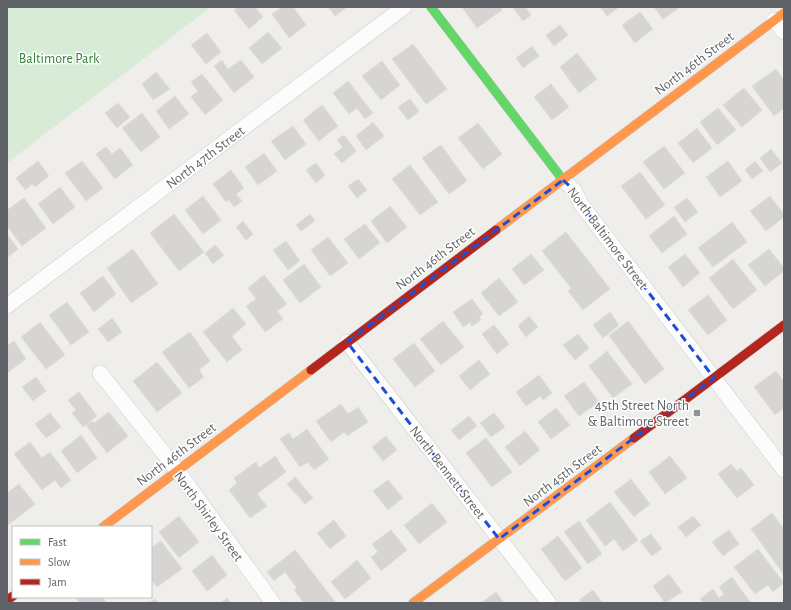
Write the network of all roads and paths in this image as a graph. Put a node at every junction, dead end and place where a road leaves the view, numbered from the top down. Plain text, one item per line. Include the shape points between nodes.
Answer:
1 (404, 7) edge
2 (431, 7) edge
3 (779, 16) edge
4 (784, 32) edge
5 (563, 180) junction
6 (7, 306) edge
7 (784, 325) edge
8 (347, 342) junction
9 (100, 372) dead end
10 (714, 378) junction
11 (177, 470) junction
12 (784, 470) edge
13 (104, 526) edge
14 (499, 539) junction
15 (273, 603) edge
16 (413, 603) edge
17 (549, 603) edge

1 - 6 street, North 47th Street
2 - 5 street, North Baltimore Street
3 - 4 street
3 - 5 street, North 46th Street
5 - 8 street, North 46th Street
5 - 10 street, North Baltimore Street via 574,190 581,204
7 - 10 street, North 45th Street
8 - 11 street, North 46th Street
8 - 14 street, North Bennett Street
9 - 11 street, North Shirley Street
10 - 12 street, North Baltimore Street
10 - 14 street, North 45th Street
11 - 13 street, North 46th Street
11 - 15 street, North Shirley Street
14 - 16 street, North 45th Street
14 - 17 street, North Bennett Street

